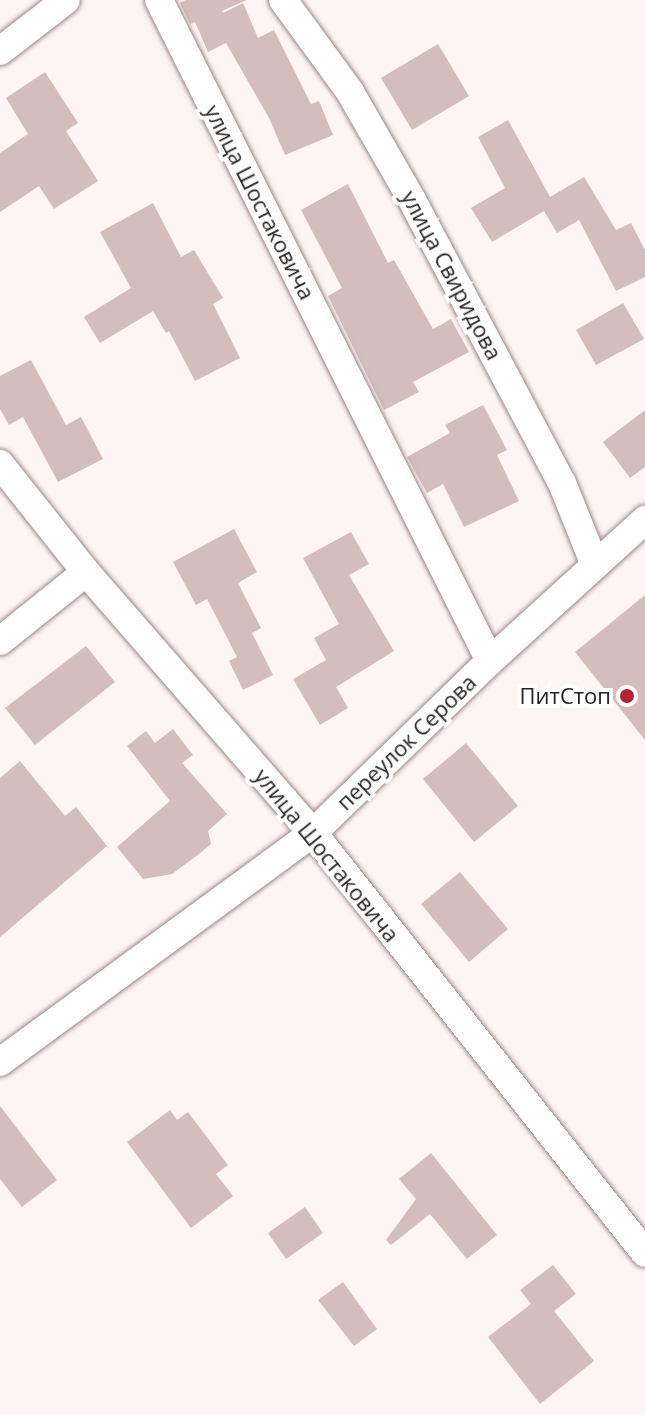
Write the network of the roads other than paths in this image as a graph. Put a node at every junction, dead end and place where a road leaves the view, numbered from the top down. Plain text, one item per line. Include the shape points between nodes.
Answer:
1 (66, 0) edge
2 (159, 0) edge
3 (283, 0) edge
4 (0, 51) edge
5 (0, 464) edge
6 (645, 520) edge
7 (595, 565) junction
8 (86, 572) junction
9 (0, 641) edge
10 (490, 661) junction
11 (313, 833) junction
12 (0, 1062) edge
13 (645, 1253) edge

1 - 4 street
2 - 10 street, улица Шостаковича
3 - 7 street, улица Свиридова via 350,92 412,200 562,483
5 - 8 street, улица Шостаковича
6 - 7 street, переулок Серова
7 - 10 street, переулок Серова
8 - 9 street
8 - 11 street, улица Шостаковича
10 - 11 street, переулок Серова
11 - 12 street, переулок Серова
11 - 13 street, улица Шостаковича

